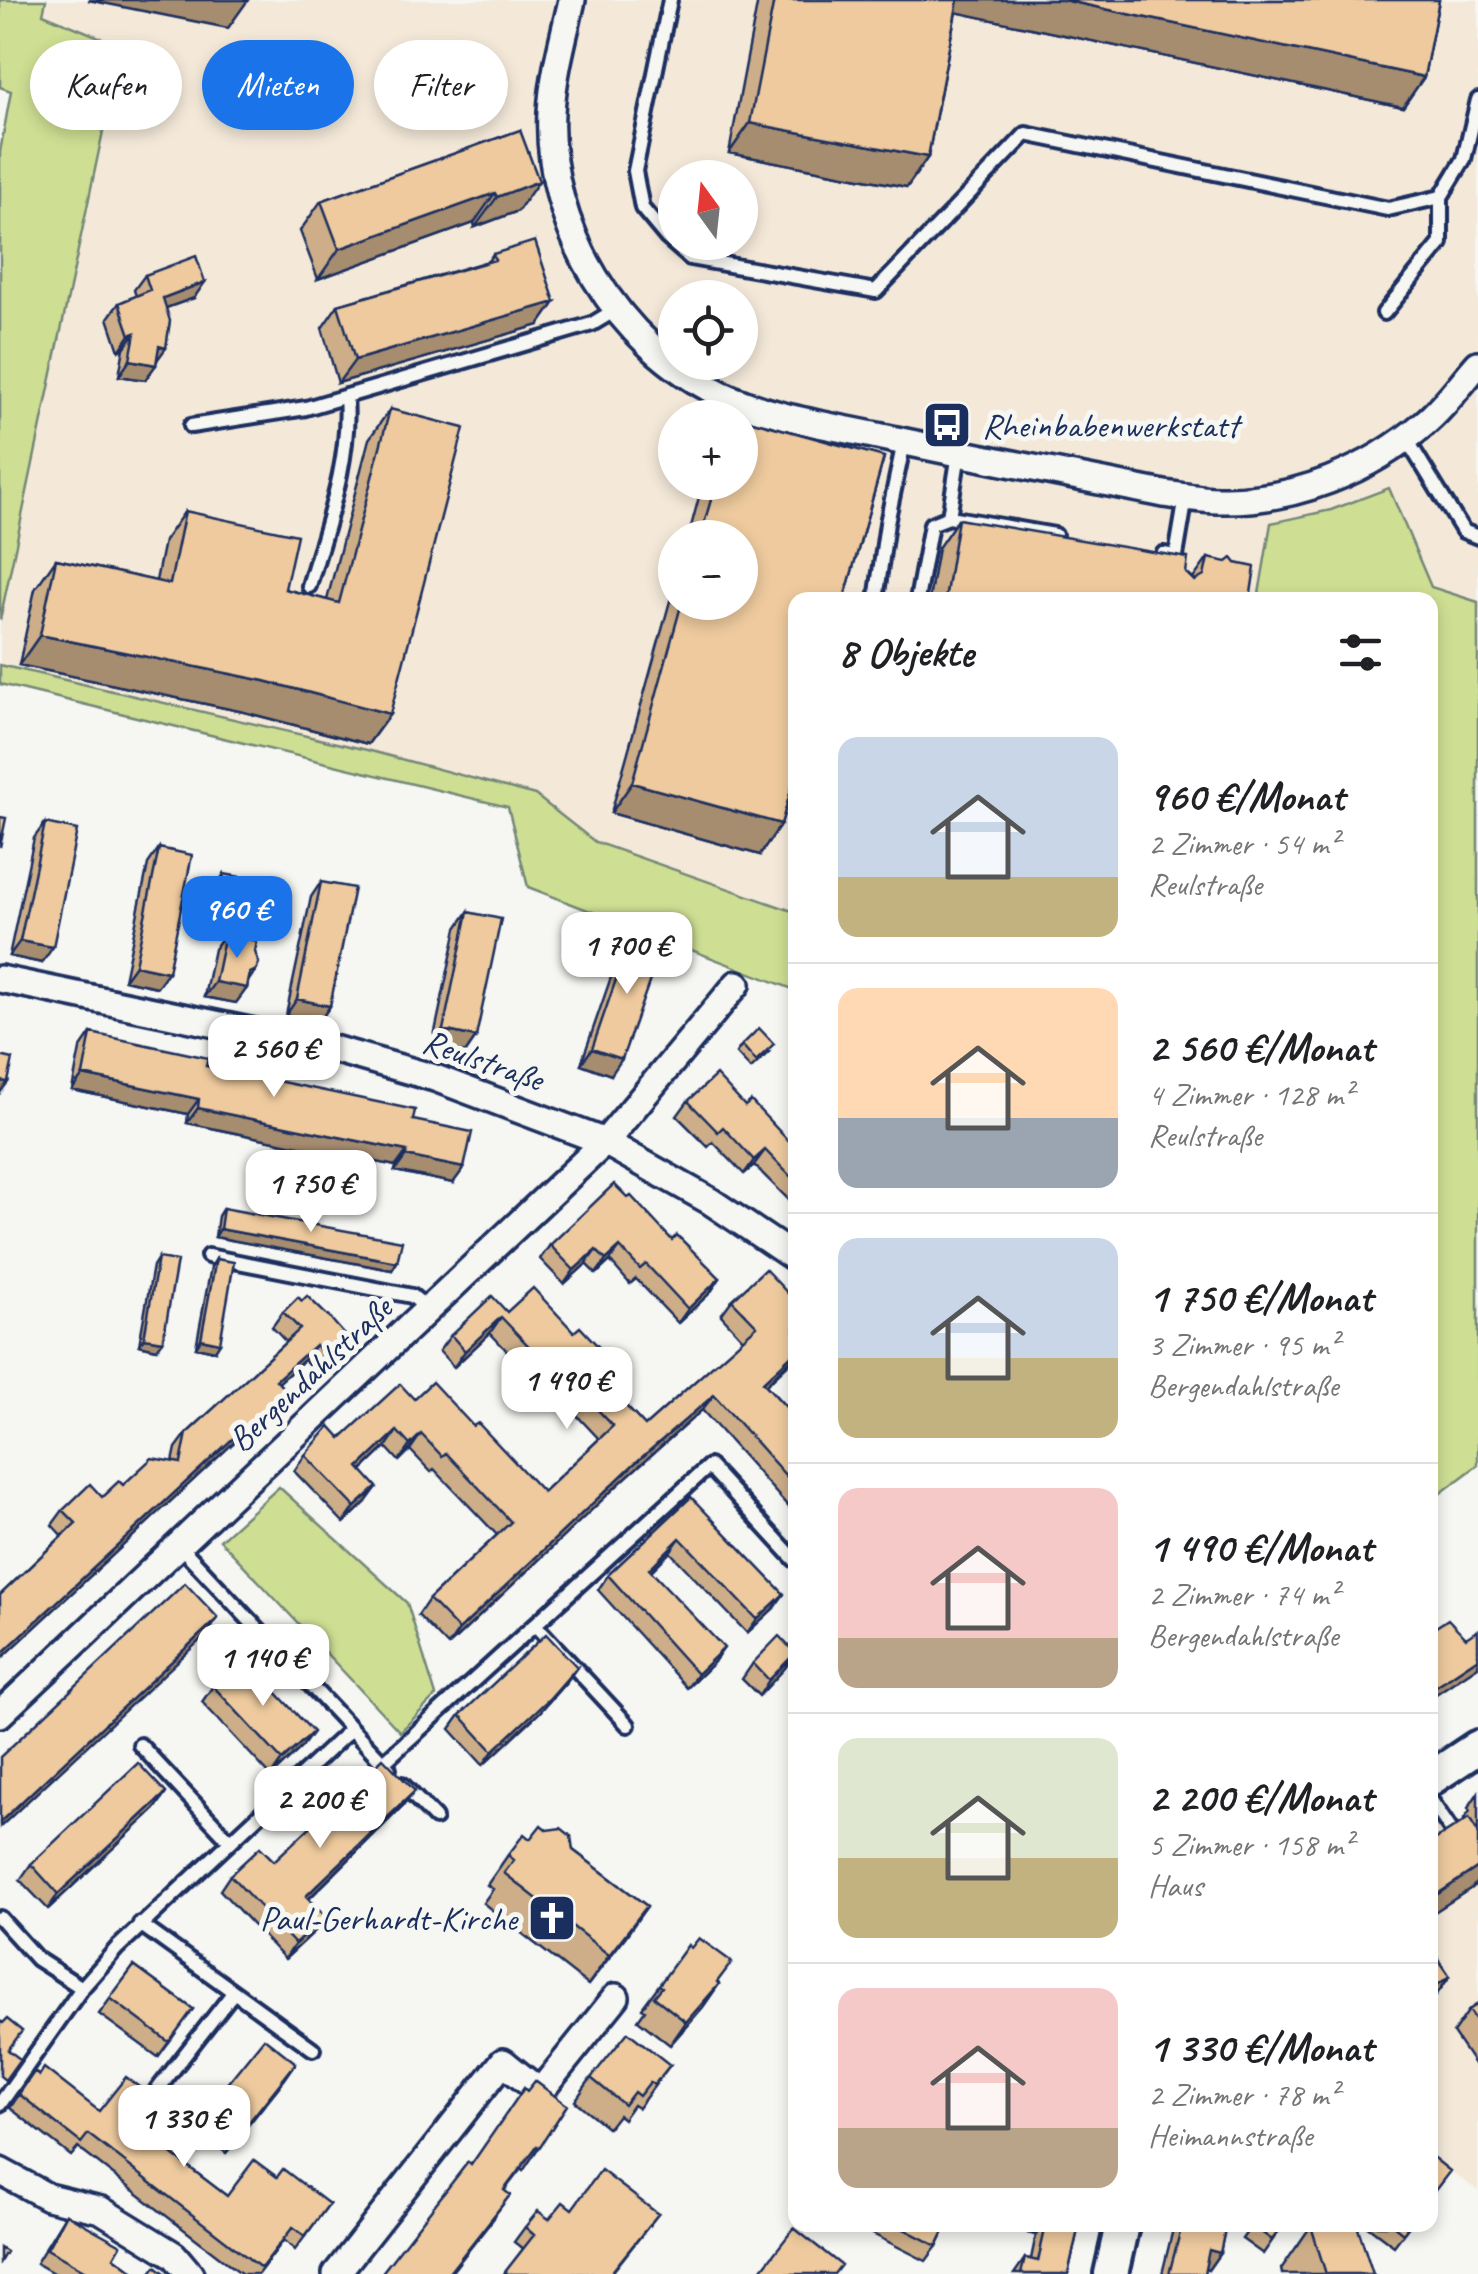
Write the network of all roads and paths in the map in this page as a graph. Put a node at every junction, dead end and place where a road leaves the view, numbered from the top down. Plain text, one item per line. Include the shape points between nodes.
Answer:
1 (572, 0) edge
2 (670, 0) edge
3 (1478, 100) edge
4 (1441, 197) junction
5 (617, 309) junction
6 (1384, 313) dead end
7 (1478, 364) edge
8 (346, 396) junction
9 (191, 426) dead end
10 (1406, 438) junction
11 (904, 442) junction
12 (960, 453) junction
13 (1186, 496) junction
14 (949, 516) junction
15 (1062, 536) edge
16 (1478, 538) edge
17 (1157, 553) edge
18 (310, 586) dead end
19 (877, 592) edge
20 (918, 592) edge
21 (0, 979) edge
22 (737, 984) dead end
23 (605, 1142) junction
24 (788, 1253) edge
25 (208, 1256) dead end
26 (429, 1310) junction
27 (178, 1544) junction
28 (788, 1552) edge
29 (534, 1625) junction
30 (2, 1708) edge
31 (628, 1725) dead end
32 (351, 1730) junction
33 (140, 1745) dead end
34 (1478, 1748) edge
35 (383, 1764) junction
36 (1438, 1774) edge
37 (1438, 1811) edge
38 (435, 1818) dead end
39 (230, 1841) junction
40 (1478, 1870) edge
41 (0, 1918) edge
42 (140, 1924) junction
43 (82, 1988) junction
44 (233, 1993) junction
45 (616, 1997) dead end
46 (312, 2048) dead end
47 (151, 2098) edge
48 (0, 2104) edge
49 (0, 2171) edge
50 (1120, 2232) edge
51 (190, 2274) edge
52 (336, 2274) edge
53 (1111, 2274) edge

1 - 5 street via 551,110 552,154 581,254
2 - 4 lane via 635,171 642,208 690,258 876,291 1026,134 1388,209
3 - 4 lane via 1464,160
4 - 6 lane via 1441,243
5 - 8 lane via 592,324
5 - 11 street via 647,344 718,392 760,411
7 - 10 street
8 - 9 lane
8 - 18 lane via 344,461
10 - 13 street via 1314,486 1234,499
10 - 16 lane via 1463,531
11 - 12 street
11 - 19 lane
12 - 13 street
12 - 14 lane
13 - 17 lane via 1179,560
14 - 15 lane
14 - 20 lane via 931,524
21 - 23 street, Reulstraße via 326,1047 436,1078
22 - 23 street, Bergendahlstraße
23 - 24 street, Reulstraße
23 - 26 street, Bergendahlstraße
25 - 26 lane via 412,1296
26 - 27 street, Bergendahlstraße
27 - 30 street, Bergendahlstraße
27 - 32 lane
28 - 29 lane via 709,1466
29 - 31 lane
29 - 35 lane
32 - 35 lane
32 - 39 lane
33 - 39 lane
34 - 36 street
35 - 38 lane
37 - 40 lane
39 - 42 lane
41 - 43 lane via 37,1959
42 - 43 lane
42 - 44 lane
43 - 48 lane
44 - 46 lane
44 - 47 lane
45 - 52 street via 540,2092 503,2062
49 - 51 street via 48,2197 101,2210 174,2256
50 - 53 street

